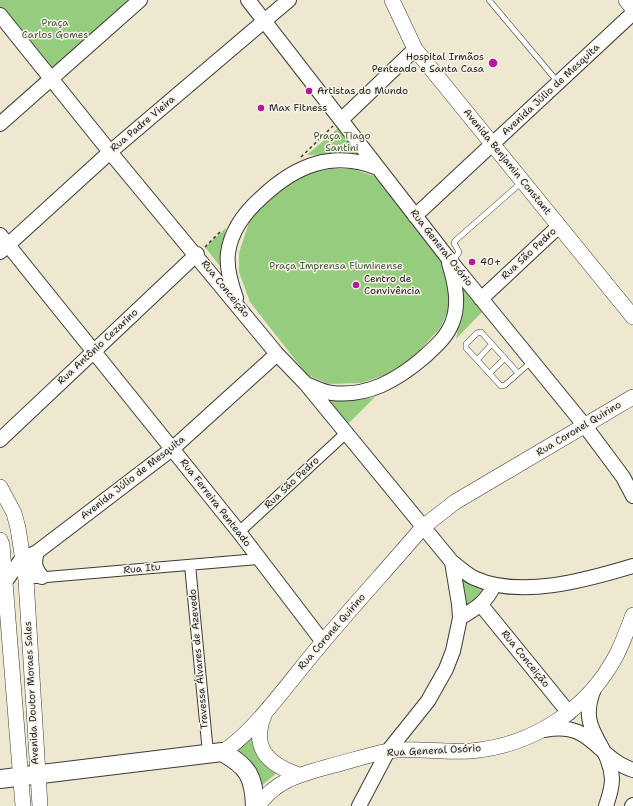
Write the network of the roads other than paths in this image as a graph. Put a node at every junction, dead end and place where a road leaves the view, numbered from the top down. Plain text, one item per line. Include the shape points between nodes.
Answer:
1 (140, 0) edge
2 (248, 0) edge
3 (289, 0) edge
4 (392, 0) edge
5 (489, 0) edge
6 (626, 0) edge
7 (633, 9) edge
8 (633, 13) edge
9 (0, 15) edge
10 (264, 22) junction
11 (415, 49) junction
12 (51, 78) junction
13 (558, 82) junction
14 (341, 120) junction
15 (0, 124) edge
16 (493, 144) junction
17 (110, 152) junction
18 (378, 168) junction
19 (523, 181) junction
20 (416, 216) junction
21 (559, 226) junction
22 (3, 244) edge
23 (197, 254) junction
24 (450, 260) junction
25 (481, 299) junction
26 (240, 308) junction
27 (632, 313) edge
28 (492, 344) junction
29 (93, 350) junction
30 (277, 354) junction
31 (505, 358) junction
32 (477, 360) junction
33 (532, 362) junction
34 (490, 373) junction
35 (518, 373) junction
36 (306, 384) junction
37 (633, 397) edge
38 (585, 426) junction
39 (346, 433) junction
40 (0, 440) edge
41 (172, 449) junction
42 (0, 487) edge
43 (633, 496) edge
44 (423, 527) junction
45 (239, 532) junction
46 (0, 540) edge
47 (37, 552) junction
48 (258, 559) junction
49 (22, 560) junction
50 (452, 562) junction
51 (190, 565) junction
52 (633, 566) edge
53 (42, 577) junction
54 (26, 580) junction
55 (2, 582) edge
56 (494, 585) junction
57 (481, 605) junction
58 (633, 615) edge
59 (460, 618) junction
60 (323, 642) junction
61 (594, 689) junction
62 (266, 710) junction
63 (568, 713) junction
64 (545, 730) junction
65 (388, 751) junction
66 (603, 751) junction
67 (215, 753) junction
68 (633, 770) edge
69 (29, 775) junction
70 (298, 775) junction
71 (0, 779) edge
72 (23, 806) edge
73 (40, 806) edge
74 (255, 806) edge
75 (258, 806) edge
76 (359, 806) edge
77 (606, 806) edge

1 - 12 main road
2 - 10 main road, Rua General Osório
3 - 10 main road, Rua Padre Vieira
4 - 11 main road, Avenida Benjamin Constant
5 - 13 lane
6 - 7 main road
8 - 13 main road, Avenida Júlio de Mesquita
9 - 12 main road, Rua Conceição
10 - 14 main road, Rua General Osório
10 - 17 main road, Rua Padre Vieira
11 - 14 main road
11 - 16 main road, Avenida Benjamin Constant
12 - 15 main road
12 - 17 main road, Rua Conceição
13 - 16 main road, Avenida Júlio de Mesquita
14 - 18 main road, Rua General Osório
16 - 19 main road, Avenida Benjamin Constant
16 - 20 main road, Avenida Júlio de Mesquita
17 - 22 main road, Rua Padre Vieira
17 - 23 main road, Rua Conceição
18 - 20 main road, Rua General Osório
18 - 26 main road via 350,160 315,163 295,171 252,206 237,227 228,252 231,286
19 - 21 main road, Avenida Benjamin Constant
19 - 24 lane via 456,240 454,243 460,252
20 - 24 main road, Rua General Osório
21 - 25 main road, Rua São Pedro
21 - 27 main road, Avenida Benjamin Constant
22 - 29 main road, Rua Ferreira Penteado
23 - 26 main road, Rua Conceição
23 - 29 main road, Rua Antônio Cezarino
24 - 25 main road, Rua General Osório
24 - 36 main road via 456,291 455,313 447,333 428,354 395,379 365,391 332,393
25 - 33 main road, Rua General Osório
26 - 30 main road, Rua Conceição
28 - 31 lane
28 - 32 lane
28 - 32 lane via 480,332 466,344 466,348
29 - 40 main road, Rua Antônio Cezarino
29 - 41 main road, Rua Ferreira Penteado
30 - 36 main road, Rua Conceição
30 - 41 main road, Avenida Júlio de Mesquita
31 - 34 lane
31 - 35 lane
32 - 34 lane
33 - 35 lane
33 - 38 main road, Rua General Osório
34 - 35 lane via 503,386
36 - 39 main road, Rua Conceição
37 - 38 main road, Rua Coronel Quirino
38 - 43 main road, Rua General Osório
38 - 44 main road, Rua Coronel Quirino via 455,502
39 - 44 main road, Rua Conceição
39 - 45 street, Rua São Pedro
41 - 45 main road, Rua Ferreira Penteado
41 - 47 main road, Avenida Júlio de Mesquita
42 - 49 main road, Avenida Doutor Moraes Sales via 14,513
44 - 50 main road, Rua Conceição
44 - 60 main road, Rua Coronel Quirino
45 - 48 main road, Rua Ferreira Penteado
46 - 55 main road, Avenida Doutor Moraes Sales
47 - 49 main road, Avenida Júlio de Mesquita
47 - 53 main road via 34,564
48 - 51 street, Rua Itu
48 - 60 main road, Rua Ferreira Penteado
49 - 54 main road, Avenida Doutor Moraes Sales
49 - 55 main road, Avenida Júlio de Mesquita
50 - 56 main road, Rua Conceição via 473,577
50 - 59 main road
51 - 53 street, Rua Itu
51 - 67 street, Travessa Álvares de Azevedo
52 - 56 main road, Rua Conceição via 597,577 541,586
53 - 54 street, Rua Itu
54 - 69 main road, Avenida Doutor Moraes Sales
55 - 69 main road, Avenida Doutor Moraes Sales
56 - 57 main road
57 - 59 main road
57 - 63 main road, Rua Conceição
58 - 61 main road, Rua General Osório via 617,655
59 - 65 main road via 446,669 428,701
60 - 62 main road, Rua Coronel Quirino
61 - 63 main road, Rua General Osório
61 - 66 main road via 587,710 589,721
62 - 67 main road, Rua Coronel Quirino via 233,746
62 - 70 main road via 260,724 262,752 282,769
63 - 64 main road, Rua General Osório
64 - 65 main road, Rua General Osório via 514,742 470,751
64 - 66 main road via 559,727 574,730 589,737
65 - 70 main road, Rua General Osório
65 - 76 main road
66 - 68 main road via 622,767
66 - 77 main road via 612,778
67 - 69 highway, Rua Coronel Quirino
67 - 74 highway via 236,760 246,769 253,782
69 - 71 highway, Rua Coronel Quirino
69 - 72 main road, Avenida Doutor Moraes Sales
69 - 73 main road, Avenida Doutor Moraes Sales
70 - 75 main road, Rua General Osório via 286,779 272,789

